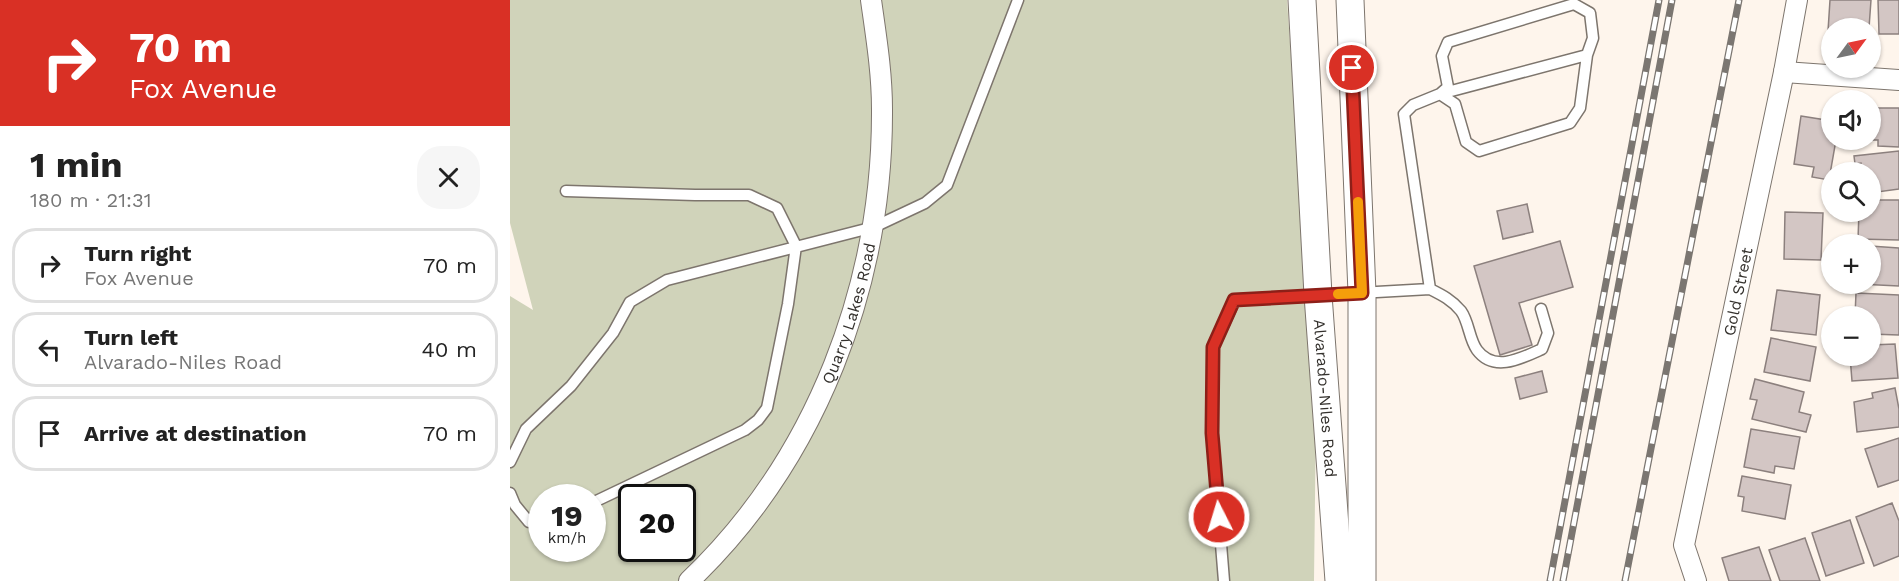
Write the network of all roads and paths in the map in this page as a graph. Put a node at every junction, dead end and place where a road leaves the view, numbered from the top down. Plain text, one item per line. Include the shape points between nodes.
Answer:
1 (871, 0) edge
2 (1018, 0) edge
3 (1302, 0) edge
4 (1350, 0) edge
5 (1797, 0) edge
6 (1587, 54) junction
7 (1784, 72) junction
8 (1899, 80) edge
9 (1440, 94) junction
10 (566, 191) dead end
11 (874, 227) junction
12 (795, 246) junction
13 (1430, 289) junction
14 (1362, 293) junction
15 (1318, 295) junction
16 (1541, 309) dead end
17 (510, 462) edge
18 (510, 493) edge
19 (606, 496) edge
20 (528, 521) edge
21 (689, 581) edge
22 (1224, 581) edge
23 (1339, 581) edge
24 (1362, 581) edge
25 (1696, 581) edge

1 - 11 street, Quarry Lakes Road via 882,107
2 - 11 lane via 947,185 925,203
3 - 15 main road, Alvarado-Niles Road
4 - 14 main road, Alvarado-Niles Road
5 - 7 street, Gold Street
6 - 9 lane
6 - 9 lane via 1580,108 1570,123 1479,151 1466,142 1455,104
6 - 9 lane via 1593,38 1590,13 1574,4 1448,42 1442,56 1448,87
7 - 8 street
7 - 25 street, Gold Street via 1684,545
9 - 13 lane via 1413,105 1404,114
10 - 12 lane via 749,195 777,208
11 - 12 lane
11 - 21 street, Quarry Lakes Road via 848,328 809,420 762,497
12 - 17 lane via 667,280 630,302 613,333 571,386 526,429
12 - 19 lane via 768,408 745,430
13 - 14 lane
13 - 16 lane via 1450,299 1462,313 1477,350 1491,362 1514,362 1542,349 1548,333
14 - 15 lane
14 - 24 main road, Alvarado-Niles Road
15 - 22 lane via 1234,300 1213,347 1212,433
15 - 23 main road, Alvarado-Niles Road
18 - 20 lane

